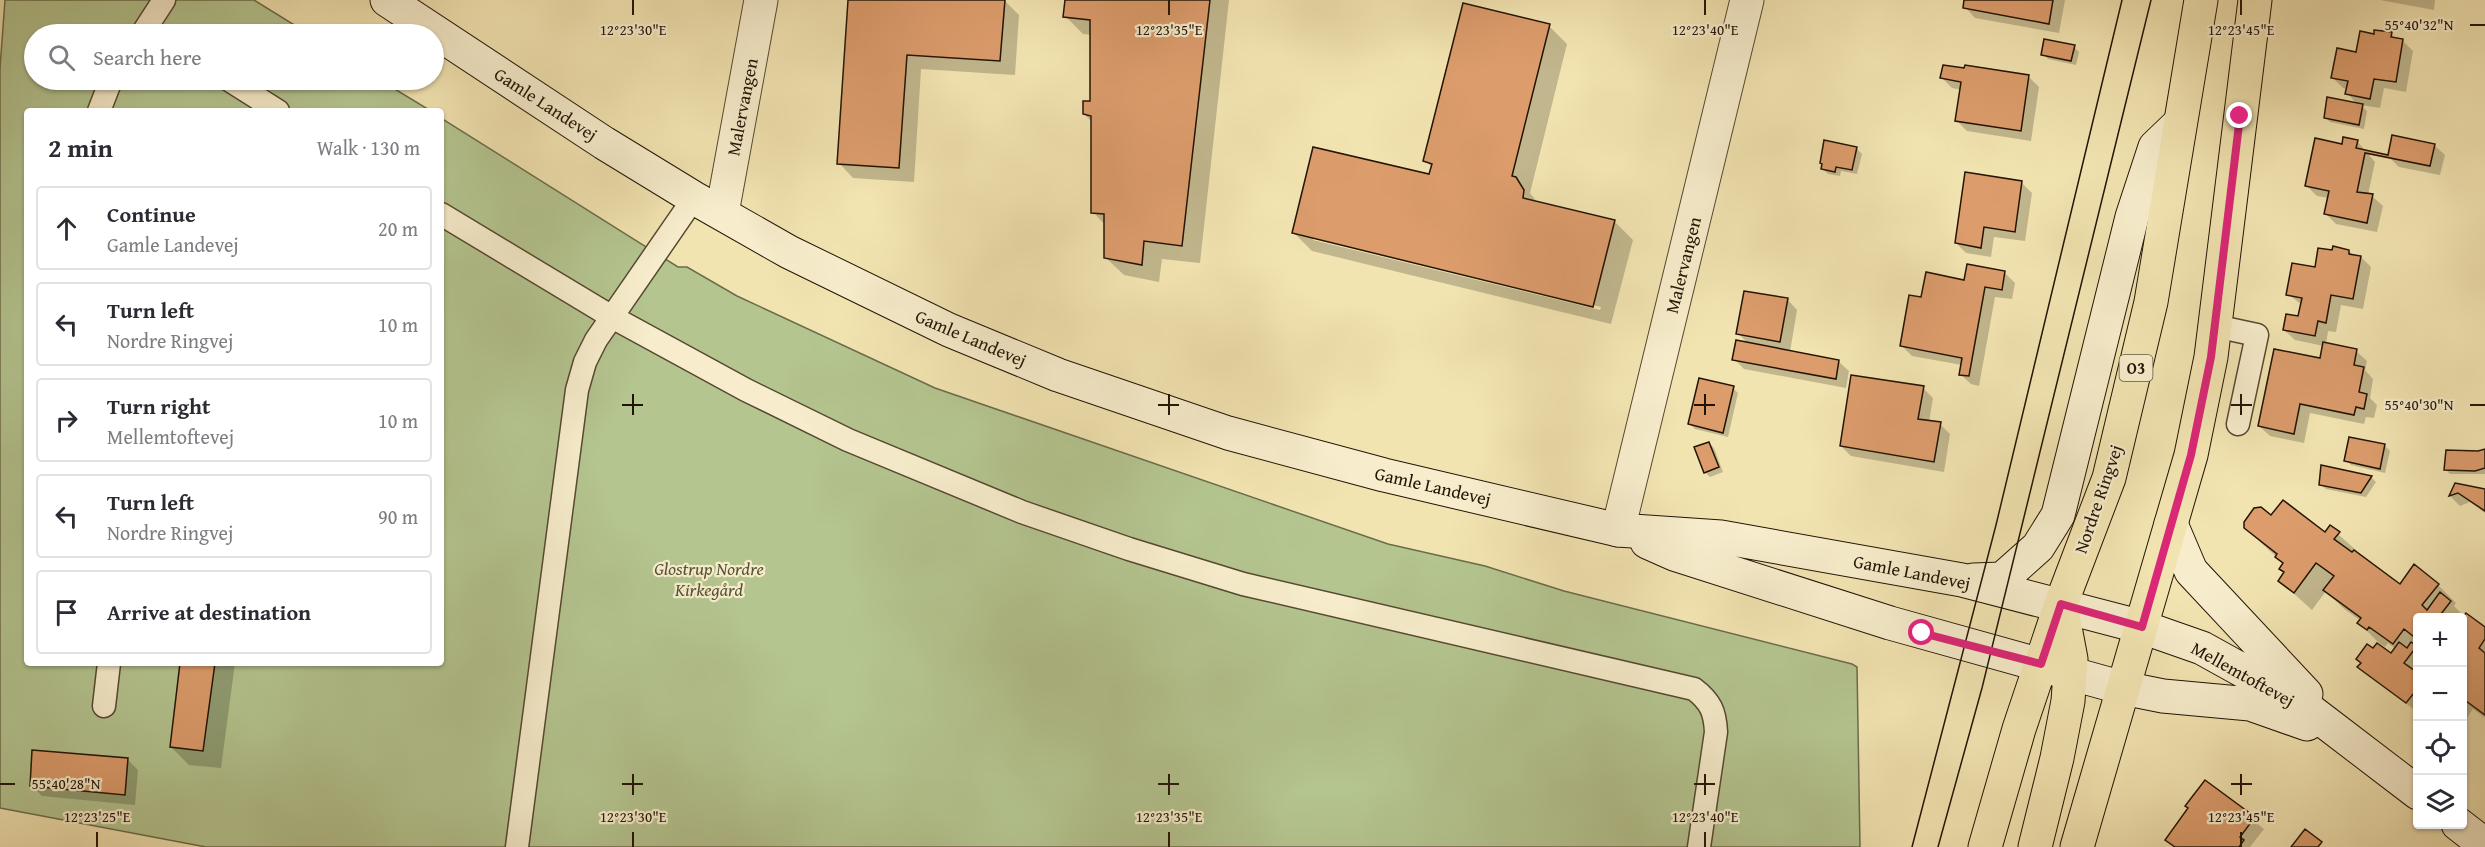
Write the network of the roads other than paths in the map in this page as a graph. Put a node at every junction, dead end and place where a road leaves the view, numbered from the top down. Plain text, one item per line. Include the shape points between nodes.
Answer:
1 (164, 0) edge
2 (387, 0) edge
3 (761, 0) edge
4 (1748, 0) edge
5 (2201, 0) edge
6 (2255, 0) edge
7 (153, 24) edge
8 (423, 24) edge
9 (444, 38) edge
10 (107, 90) edge
11 (245, 90) edge
12 (100, 108) edge
13 (273, 108) edge
14 (2180, 123) junction
15 (694, 198) junction
16 (722, 213) junction
17 (444, 216) edge
18 (612, 316) junction
19 (2216, 326) junction
20 (2238, 424) dead end
21 (2171, 524) junction
22 (1618, 530) junction
23 (1962, 580) junction
24 (2061, 604) junction
25 (2142, 627) junction
26 (109, 666) edge
27 (2055, 669) junction
28 (2123, 688) junction
29 (104, 706) dead end
30 (2348, 740) junction
31 (2413, 790) edge
32 (2463, 829) edge
33 (2485, 845) edge
34 (517, 847) edge
35 (1699, 847) edge
36 (1984, 847) edge
37 (2035, 847) edge
38 (2077, 847) edge

1 - 7 lane
2 - 8 street, Gamle Landevej
3 - 16 street, Malervangen
4 - 22 street, Malervangen
5 - 14 main road, Nordre Ringvej / O3
6 - 19 main road
9 - 15 street, Gamle Landevej
10 - 12 lane
11 - 13 lane
14 - 23 street via 2155,147 2132,217 2058,515 2037,547 2002,579
14 - 24 main road, Nordre Ringvej / O3 via 2151,302 2109,478
15 - 16 street, Gamle Landevej
15 - 18 lane
16 - 22 street, Gamle Landevej via 789,252 949,330 1128,400 1228,433 1384,475
17 - 18 lane
18 - 34 lane via 585,362 578,390
18 - 35 lane via 746,390 848,440 1069,528 1243,584 1694,689 1709,700 1716,732
19 - 20 lane via 2257,335
19 - 21 main road via 2191,455
21 - 25 main road
21 - 30 street, Mellemtoftevej via 2191,571
22 - 23 street, Gamle Landevej via 1721,537
22 - 27 street, Gamle Landevej via 1674,554 1890,623
23 - 24 street, Gamle Landevej
24 - 25 street, Mellemtoftevej
24 - 27 main road, Nordre Ringvej / O3
25 - 28 main road
25 - 30 street, Mellemtoftevej via 2202,648 2245,670
26 - 29 lane
27 - 28 street, Gamle Landevej
27 - 36 main road, Nordre Ringvej / O3 via 2019,729
27 - 37 main road via 2057,758
28 - 30 street, Mellemtoftevej via 2250,704
28 - 38 main road
30 - 31 street, Mellemtoftevej
32 - 33 street

